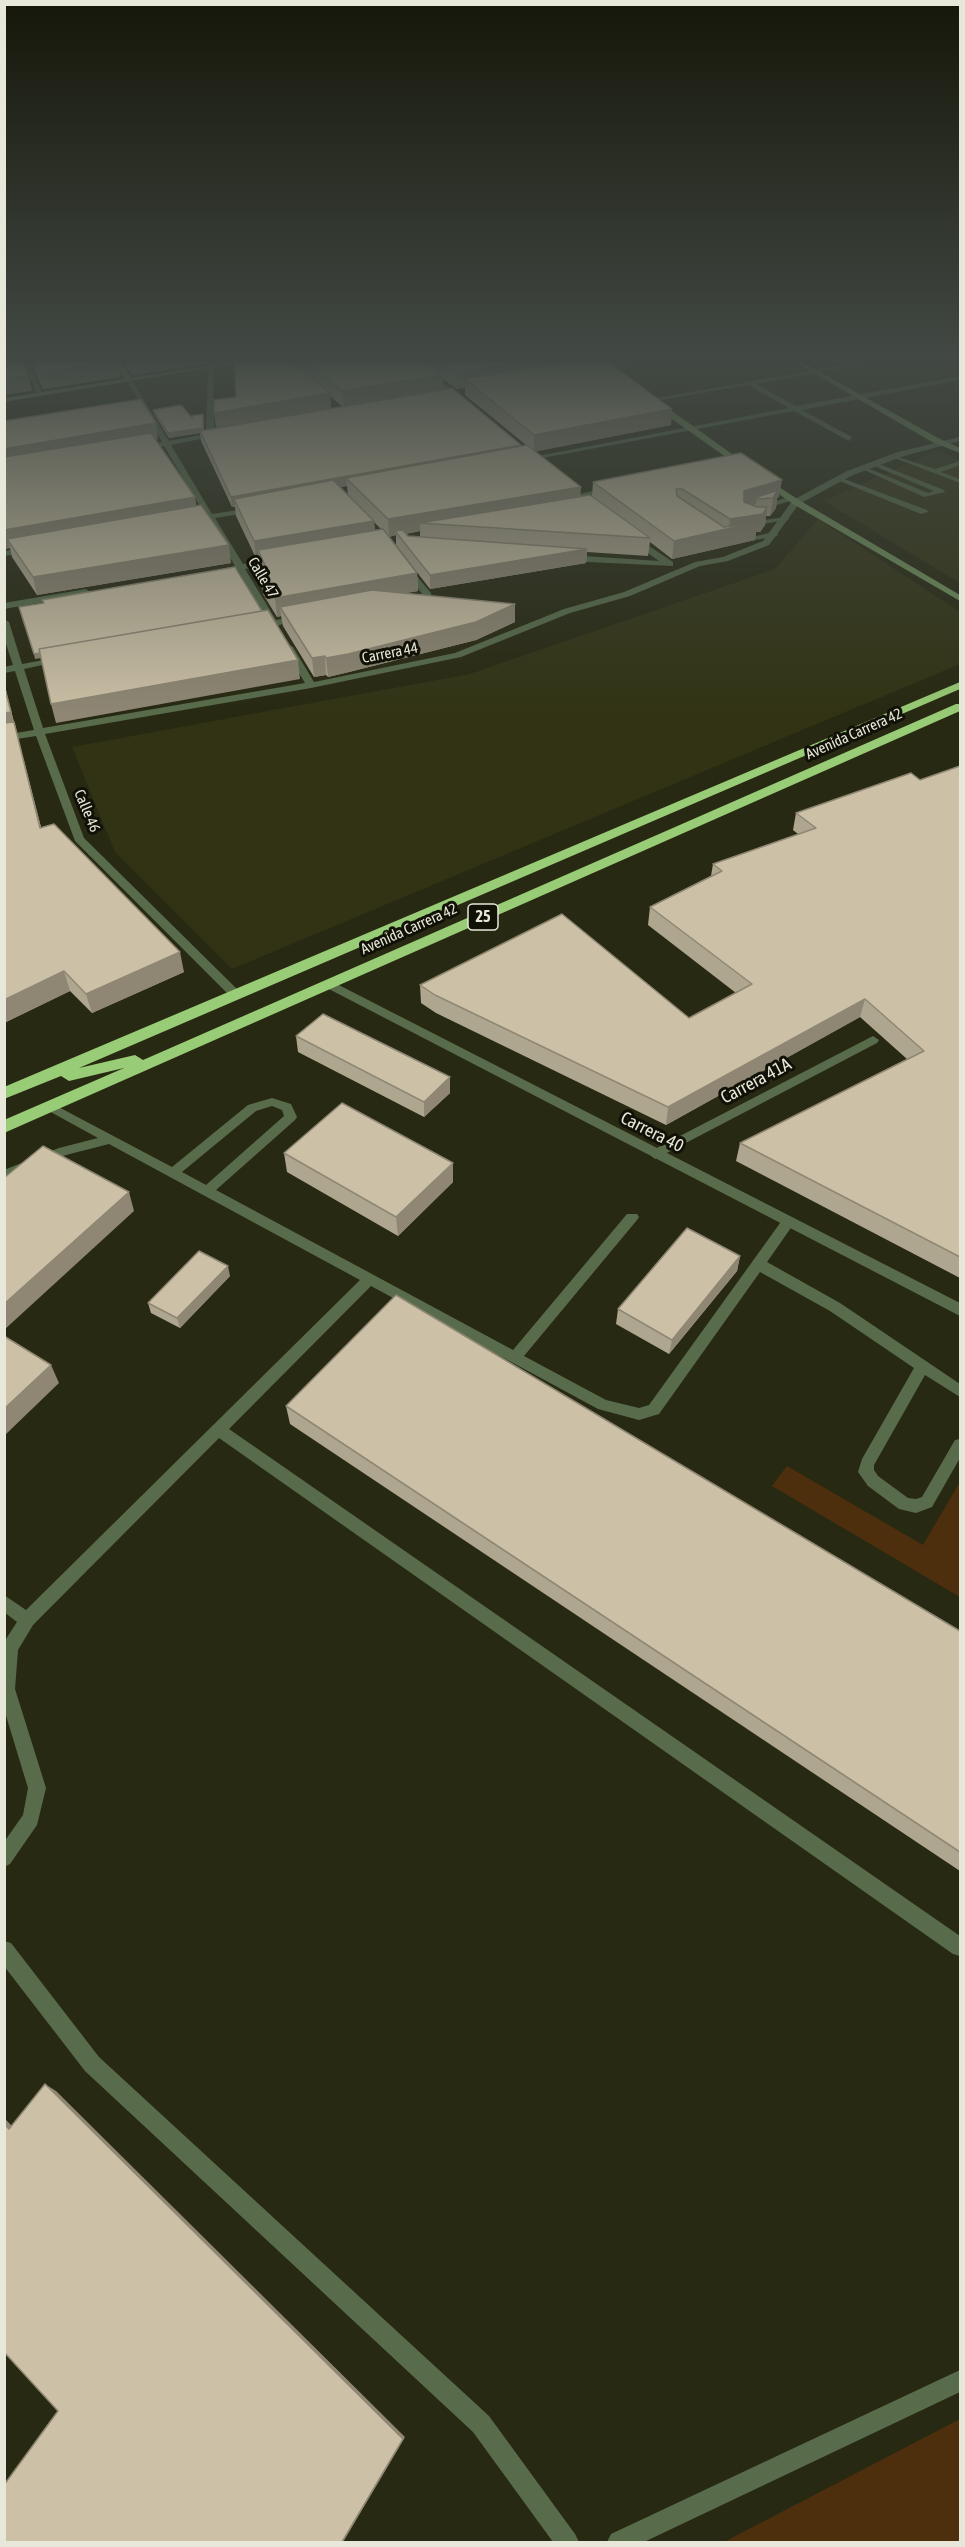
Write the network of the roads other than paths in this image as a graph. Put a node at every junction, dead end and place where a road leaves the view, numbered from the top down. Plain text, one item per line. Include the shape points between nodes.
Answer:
1 (189, 481) edge
2 (767, 481) edge
3 (835, 481) edge
4 (844, 481) edge
5 (893, 481) edge
6 (914, 481) edge
7 (625, 486) edge
8 (569, 488) edge
9 (794, 500) junction
10 (268, 506) edge
11 (924, 512) dead end
12 (210, 517) junction
13 (786, 519) junction
14 (176, 523) edge
15 (774, 534) junction
16 (630, 536) edge
17 (726, 541) edge
18 (39, 548) edge
19 (4, 554) edge
20 (563, 557) edge
21 (285, 560) edge
22 (402, 560) edge
23 (669, 564) junction
24 (698, 564) junction
25 (239, 567) junction
26 (204, 573) edge
27 (98, 590) edge
28 (960, 598) edge
29 (396, 602) edge
30 (4, 606) edge
31 (308, 617) edge
32 (4, 622) edge
33 (250, 627) edge
34 (278, 632) junction
35 (66, 659) edge
36 (20, 667) junction
37 (4, 670) edge
38 (311, 685) junction
39 (960, 685) edge
40 (960, 707) edge
41 (39, 731) junction
42 (4, 738) edge
43 (328, 984) junction
44 (236, 996) junction
45 (873, 1040) dead end
46 (181, 1049) junction
47 (12, 1091) edge
48 (51, 1107) junction
49 (4, 1127) edge
50 (111, 1139) junction
51 (655, 1154) junction
52 (173, 1173) junction
53 (4, 1175) edge
54 (207, 1191) junction
55 (632, 1216) dead end
56 (788, 1222) junction
57 (758, 1264) junction
58 (370, 1279) junction
59 (960, 1310) edge
60 (515, 1357) junction
61 (923, 1365) junction
62 (960, 1391) edge
63 (219, 1430) junction
64 (960, 1445) edge
65 (4, 1602) edge
66 (27, 1620) junction
67 (4, 1858) edge
68 (960, 1947) edge
69 (4, 1950) edge
70 (960, 2381) edge
71 (567, 2542) edge
72 (619, 2542) edge

1 - 12 street, Calle 47
2 - 9 street
3 - 9 street
4 - 11 lane
5 - 6 lane via 927,495 941,492
7 - 8 street via 582,498
9 - 13 street
9 - 13 lane via 746,512 747,518 755,521
9 - 28 street
10 - 12 street
12 - 14 street
12 - 25 street, Calle 47
13 - 15 street
15 - 17 lane
15 - 24 street, Carrera 44 via 766,543
16 - 23 street
18 - 19 street
20 - 23 street
21 - 25 street
22 - 29 street via 428,595
23 - 24 street
24 - 38 street, Carrera 44 via 458,655
25 - 26 street
25 - 34 street, Calle 47
27 - 30 street
31 - 34 street
32 - 36 street, Calle 46
33 - 34 street
34 - 38 street, Calle 47
35 - 36 street
36 - 37 street
36 - 41 street, Calle 46
38 - 41 street, Carrera 44
39 - 44 highway, Avenida Carrera 42 / 25
40 - 43 highway, Avenida Carrera 42 / 25
41 - 42 street, Carrera 44
41 - 44 street, Calle 46 via 79,839
43 - 46 highway, Avenida Carrera 42 / 25
43 - 51 street, Carrera 40
44 - 47 highway, Avenida Carrera 42 / 25
45 - 51 lane, Carrera 41A
46 - 47 highway
46 - 48 highway, Avenida Carrera 42 / 25
48 - 49 highway, Avenida Carrera 42 / 25
48 - 50 lane
50 - 52 lane
50 - 53 lane via 63,1151
51 - 56 street, Carrera 40
52 - 54 lane
52 - 54 lane via 252,1108 272,1102 287,1107 291,1117
54 - 58 lane
55 - 60 lane
56 - 57 lane
56 - 59 street, Carrera 40
57 - 60 lane via 654,1410 639,1414 603,1405
57 - 61 lane via 835,1307
58 - 60 lane
58 - 63 lane
61 - 62 lane
61 - 64 lane via 866,1472 904,1504 916,1506 927,1502
63 - 66 lane
63 - 68 lane
65 - 66 lane
66 - 67 lane via 10,1648 7,1689 37,1788 31,1819
69 - 71 lane via 92,2064 481,2424
70 - 72 lane

